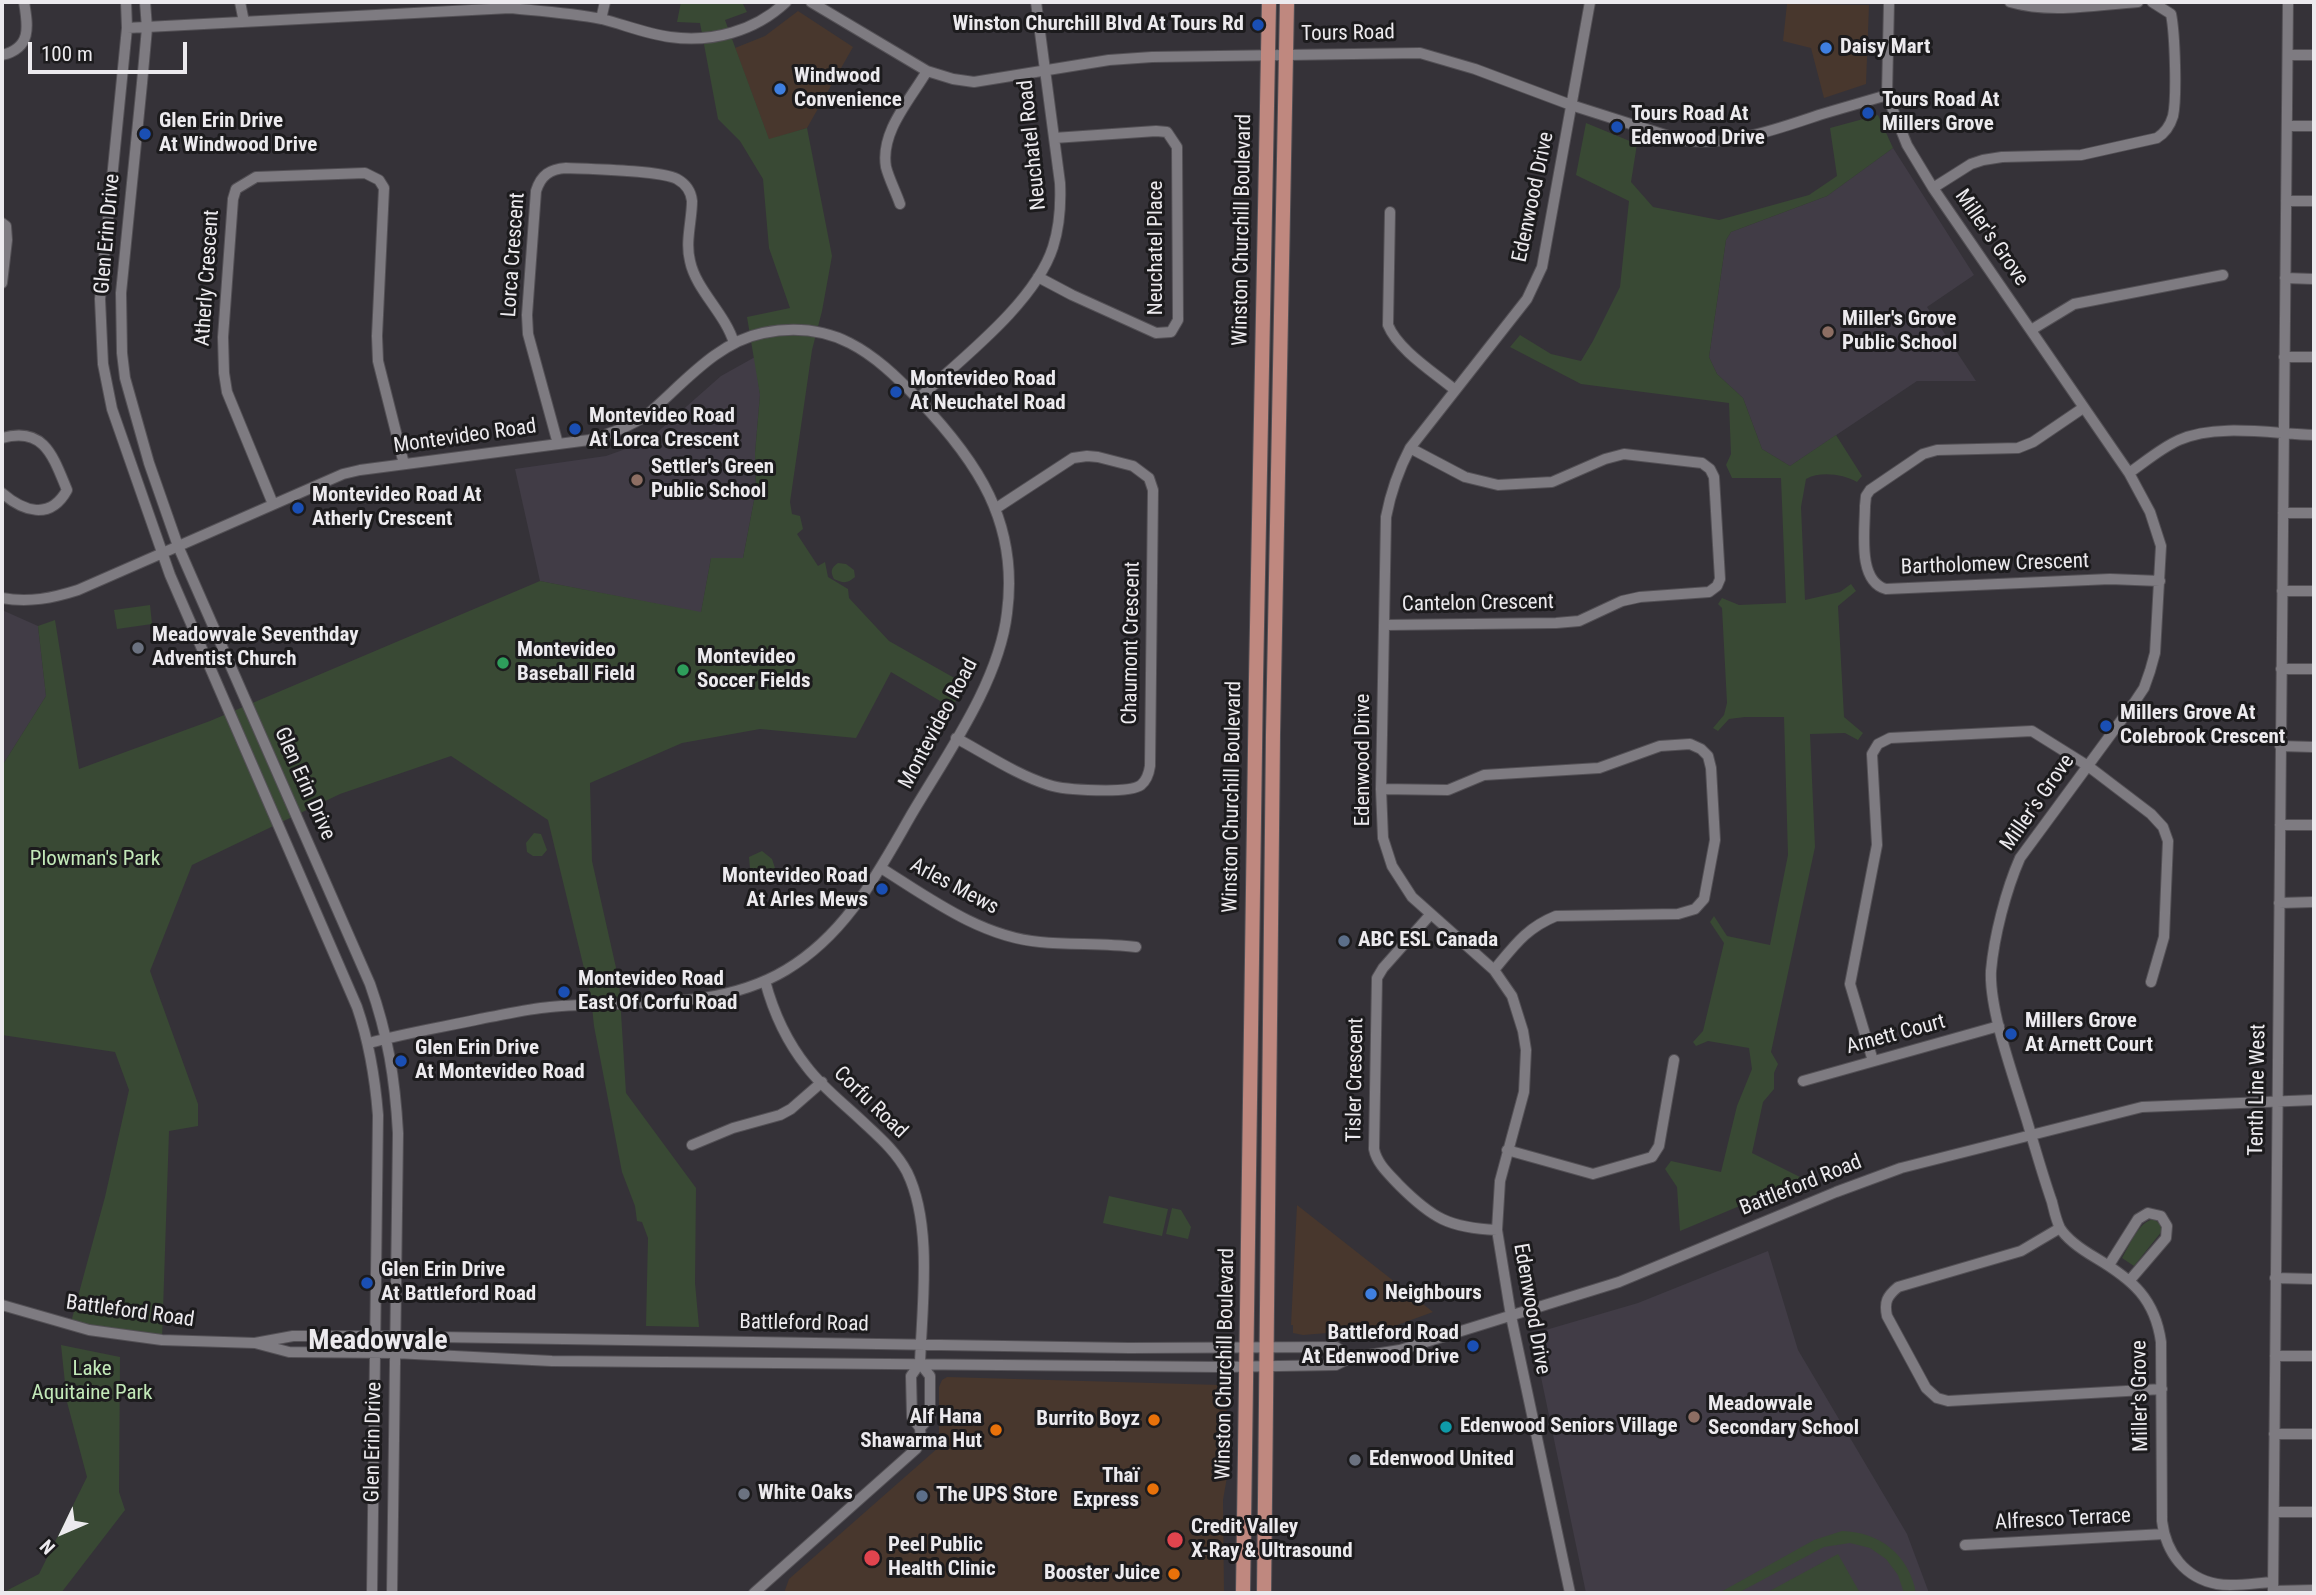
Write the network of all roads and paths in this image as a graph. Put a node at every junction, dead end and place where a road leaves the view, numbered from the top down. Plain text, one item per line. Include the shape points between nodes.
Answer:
1 (24, 2) edge
2 (126, 2) edge
3 (145, 2) edge
4 (240, 2) edge
5 (605, 2) edge
6 (786, 2) edge
7 (811, 2) edge
8 (1036, 2) edge
9 (1269, 2) edge
10 (1287, 2) edge
11 (1590, 2) edge
12 (1889, 2) edge
13 (2010, 2) edge
14 (2138, 2) edge
15 (2152, 2) edge
16 (2288, 2) edge
17 (601, 19) junction
18 (244, 22) junction
19 (127, 28) junction
20 (146, 29) junction
21 (1268, 54) junction
22 (1286, 54) junction
23 (2, 55) edge
24 (2288, 55) junction
25 (2314, 55) edge
26 (927, 71) junction
27 (1045, 71) junction
28 (1887, 95) junction
29 (1572, 105) junction
30 (2287, 126) junction
31 (2314, 126) edge
32 (1054, 138) junction
33 (1933, 188) junction
34 (2286, 201) junction
35 (2314, 201) edge
36 (900, 204) dead end
37 (1390, 212) dead end
38 (2, 223) edge
39 (2223, 275) dead end
40 (1038, 277) junction
41 (2285, 278) junction
42 (2314, 279) edge
43 (2, 283) edge
44 (2031, 330) junction
45 (734, 343) junction
46 (2284, 357) junction
47 (2314, 357) edge
48 (1455, 390) junction
49 (918, 399) junction
50 (2083, 408) junction
51 (2284, 434) junction
52 (2314, 435) edge
53 (2, 438) edge
54 (558, 444) junction
55 (1410, 448) junction
56 (404, 464) junction
57 (2129, 473) junction
58 (2, 492) edge
59 (273, 504) junction
60 (995, 509) junction
61 (2283, 513) junction
62 (2314, 513) edge
63 (178, 546) junction
64 (161, 553) junction
65 (2160, 581) junction
66 (2282, 591) junction
67 (2314, 591) edge
68 (2, 598) edge
69 (1385, 625) junction
70 (2281, 669) junction
71 (2314, 669) edge
72 (956, 738) junction
73 (2280, 746) junction
74 (2314, 747) edge
75 (2088, 766) junction
76 (1381, 789) junction
77 (2280, 825) junction
78 (2314, 825) edge
79 (881, 868) junction
80 (2314, 902) edge
81 (2279, 903) junction
82 (1430, 915) junction
83 (1136, 947) dead end
84 (1494, 970) junction
85 (765, 981) junction
86 (2151, 982) dead end
87 (1999, 1026) junction
88 (387, 1038) junction
89 (369, 1043) junction
90 (1674, 1060) dead end
91 (1873, 1061) junction
92 (1803, 1081) dead end
93 (822, 1082) junction
94 (2314, 1100) edge
95 (2277, 1101) junction
96 (2031, 1134) junction
97 (692, 1145) dead end
98 (1507, 1150) junction
99 (2060, 1228) junction
100 (1497, 1230) junction
101 (2109, 1265) junction
102 (2276, 1278) junction
103 (2314, 1279) edge
104 (2130, 1280) junction
105 (2, 1305) edge
106 (1511, 1315) junction
107 (375, 1336) junction
108 (396, 1336) junction
109 (255, 1343) junction
110 (921, 1345) junction
111 (1247, 1348) junction
112 (1266, 1348) junction
113 (375, 1353) junction
114 (395, 1353) junction
115 (2275, 1356) junction
116 (2314, 1356) edge
117 (1350, 1358) junction
118 (920, 1363) junction
119 (1246, 1367) junction
120 (1266, 1367) junction
121 (2162, 1389) junction
122 (920, 1428) junction
123 (2274, 1434) junction
124 (2314, 1434) edge
125 (2274, 1512) junction
126 (2314, 1513) edge
127 (2164, 1534) junction
128 (1965, 1545) dead end
129 (2273, 1589) edge
130 (2314, 1590) edge
131 (372, 1593) edge
132 (391, 1593) edge
133 (754, 1593) edge
134 (1244, 1593) edge
135 (1264, 1593) edge
136 (1570, 1593) edge

1 - 23 street via 25,40
2 - 19 street, Glen Erin Drive
3 - 20 street, Glen Erin Drive
4 - 18 street
5 - 17 street
6 - 17 street via 750,26 694,39 668,37
7 - 26 street, Tours Road
8 - 27 street, Neuchatel Road
9 - 21 main road, Winston Churchill Boulevard
10 - 22 main road, Winston Churchill Boulevard
11 - 29 street, Edenwood Drive
12 - 28 street, Miller's Grove
13 - 14 street via 2046,9
15 - 33 street via 2171,14 2174,29 2174,114 2165,133 2081,155 1983,160
16 - 24 street, Tenth Line West
17 - 18 street via 510,8
18 - 20 street
19 - 20 street
19 - 64 street, Glen Erin Drive via 100,299 103,364 112,410
20 - 63 street, Glen Erin Drive via 121,293 122,353 139,432
21 - 22 street, Tours Road
21 - 27 street, Tours Road via 1109,60
21 - 111 main road, Winston Churchill Boulevard
22 - 29 street, Tours Road via 1420,53
22 - 112 main road, Winston Churchill Boulevard
24 - 25 street
24 - 30 street, Tenth Line West
26 - 27 street, Tours Road via 974,82
26 - 36 street via 889,133 886,146 887,170
27 - 32 street, Neuchatel Road
28 - 29 street, Tours Road via 1769,132 1699,143
28 - 33 street, Miller's Grove via 1907,145
29 - 48 street, Edenwood Drive via 1542,267 1527,299
30 - 31 street
30 - 34 street, Tenth Line West
32 - 40 street, Neuchatel Road via 1061,208 1052,250
32 - 40 street, Neuchatel Place via 1156,131 1167,132 1174,139 1178,320 1171,332 1156,334
33 - 44 street, Miller's Grove
34 - 35 street
34 - 41 street, Tenth Line West
37 - 48 street via 1391,334
38 - 43 street via 7,240
39 - 44 street via 2074,304
40 - 49 street, Neuchatel Road via 1016,307
41 - 42 street
41 - 46 street, Tenth Line West
44 - 50 street, Miller's Grove
45 - 49 street, Montevideo Road via 787,330 833,335 875,357
45 - 54 street, Montevideo Road via 636,422 589,440
45 - 54 street, Lorca Crescent via 730,328 690,261 692,201 683,184 668,176 566,168 546,173 536,191 527,315 531,351
46 - 47 street
46 - 51 street, Tenth Line West
48 - 55 street, Edenwood Drive
49 - 60 street, Montevideo Road via 967,454
50 - 57 street, Miller's Grove
50 - 65 street, Bartholomew Crescent via 2018,448 1930,452 1880,482 1866,496 1869,578 1886,589
51 - 52 street
51 - 57 street via 2260,430 2191,435
51 - 61 street, Tenth Line West
53 - 58 street via 16,434 40,440 66,490 52,506 39,510 27,510
54 - 56 street, Montevideo Road
55 - 69 street, Edenwood Drive via 1397,472 1386,517
55 - 69 street, Cantelon Crescent via 1465,477 1498,485 1552,482 1624,454 1702,463 1714,477 1720,579 1709,592 1622,601 1579,621
56 - 59 street, Montevideo Road via 343,474
56 - 59 street, Atherly Crescent via 378,361 384,188 365,173 256,177 236,189 233,199 222,357 226,392
57 - 65 street, Miller's Grove via 2150,512 2161,546
59 - 63 street, Montevideo Road
60 - 72 street, Montevideo Road via 1008,569 1008,611 991,673
60 - 72 street, Chaumont Crescent via 1073,458 1098,457 1133,466 1149,478 1153,490 1150,766 1140,786 1127,790 1051,786
61 - 62 street
61 - 66 street, Tenth Line West
63 - 64 street, Montevideo Road
63 - 88 street, Glen Erin Drive via 370,984
64 - 68 street, Montevideo Road via 53,598
64 - 89 street, Glen Erin Drive via 343,970
65 - 75 street, Miller's Grove via 2155,653 2144,688
66 - 67 street
66 - 70 street, Tenth Line West
69 - 76 street, Edenwood Drive
70 - 71 street
70 - 73 street, Tenth Line West
72 - 79 street, Montevideo Road
73 - 74 street
73 - 77 street, Tenth Line West
75 - 86 street via 2151,814 2168,841 2164,937
75 - 87 street, Miller's Grove via 2020,858 2012,876 1991,972
75 - 91 street via 2032,731 1890,738 1878,744 1872,754 1876,860 1850,984
76 - 82 street, Edenwood Drive via 1383,838 1392,866
76 - 84 street via 1448,790 1484,775 1599,768 1660,746 1690,744 1708,755 1715,840 1704,898 1695,909 1678,915 1556,916 1525,933
77 - 78 street
77 - 81 street, Tenth Line West
79 - 83 street, Arles Mews via 989,929 1039,942
79 - 85 street, Montevideo Road via 831,936
80 - 81 street
81 - 95 street, Tenth Line West
82 - 84 street, Edenwood Drive
82 - 100 street, Tisler Crescent via 1377,978 1374,1149 1384,1168 1424,1210 1455,1225
84 - 98 street, Edenwood Drive via 1515,1004 1526,1050 1524,1092
85 - 88 street, Montevideo Road via 693,1000 548,1007
85 - 93 street, Corfu Road via 793,1046
87 - 91 street, Arnett Court
87 - 96 street, Miller's Grove
88 - 89 street, Montevideo Road
88 - 108 street, Glen Erin Drive via 398,1133
89 - 107 street, Glen Erin Drive via 378,1115
90 - 98 street via 1659,1146 1652,1157 1593,1174
91 - 92 street, Arnett Court
93 - 97 street via 780,1115
93 - 110 street, Corfu Road via 893,1152 910,1180 924,1234
94 - 95 street, Battleford Road
95 - 96 street, Battleford Road via 2141,1107
95 - 102 street, Tenth Line West
96 - 99 street, Miller's Grove
96 - 106 street, Battleford Road via 1900,1168 1619,1282
98 - 100 street, Edenwood Drive
99 - 101 street, Miller's Grove via 2081,1249
99 - 121 street via 2021,1251 1899,1287 1888,1295 1887,1316 1926,1388 1948,1401
100 - 106 street, Edenwood Drive
101 - 104 street, Miller's Grove
101 - 104 street via 2138,1219 2148,1213 2161,1216 2167,1226 2166,1238
102 - 103 street
102 - 115 street, Tenth Line West
104 - 121 street, Miller's Grove via 2147,1298 2158,1322
105 - 109 street, Battleford Road via 117,1334
106 - 117 street, Battleford Road via 1400,1350
106 - 136 street, Edenwood Drive
107 - 108 street, Battleford Road
107 - 109 street, Battleford Road via 293,1336
107 - 113 street, Glen Erin Drive
108 - 110 street, Battleford Road
108 - 114 street, Glen Erin Drive
109 - 113 street, Battleford Road via 289,1352
110 - 111 street, Battleford Road
110 - 118 street, Corfu Road
111 - 112 street, Battleford Road
111 - 119 main road, Winston Churchill Boulevard
112 - 117 street, Battleford Road via 1336,1347
112 - 120 main road, Winston Churchill Boulevard
113 - 114 street, Battleford Road
113 - 131 street, Glen Erin Drive
114 - 118 street, Battleford Road via 552,1361
114 - 132 street, Glen Erin Drive
115 - 116 street
115 - 123 street, Tenth Line West
117 - 120 street, Battleford Road via 1336,1365
118 - 119 street, Battleford Road
118 - 122 street via 911,1376 912,1417
118 - 122 street via 930,1376 930,1417
119 - 120 street, Battleford Road
119 - 134 main road, Winston Churchill Boulevard
120 - 135 main road, Winston Churchill Boulevard
121 - 127 street, Miller's Grove
122 - 133 street via 916,1449
123 - 124 street
123 - 125 street, Tenth Line West
125 - 126 street
125 - 129 street, Tenth Line West
127 - 128 street, Alfresco Terrace
127 - 129 street, Miller's Grove via 2180,1564 2194,1577
129 - 130 street

